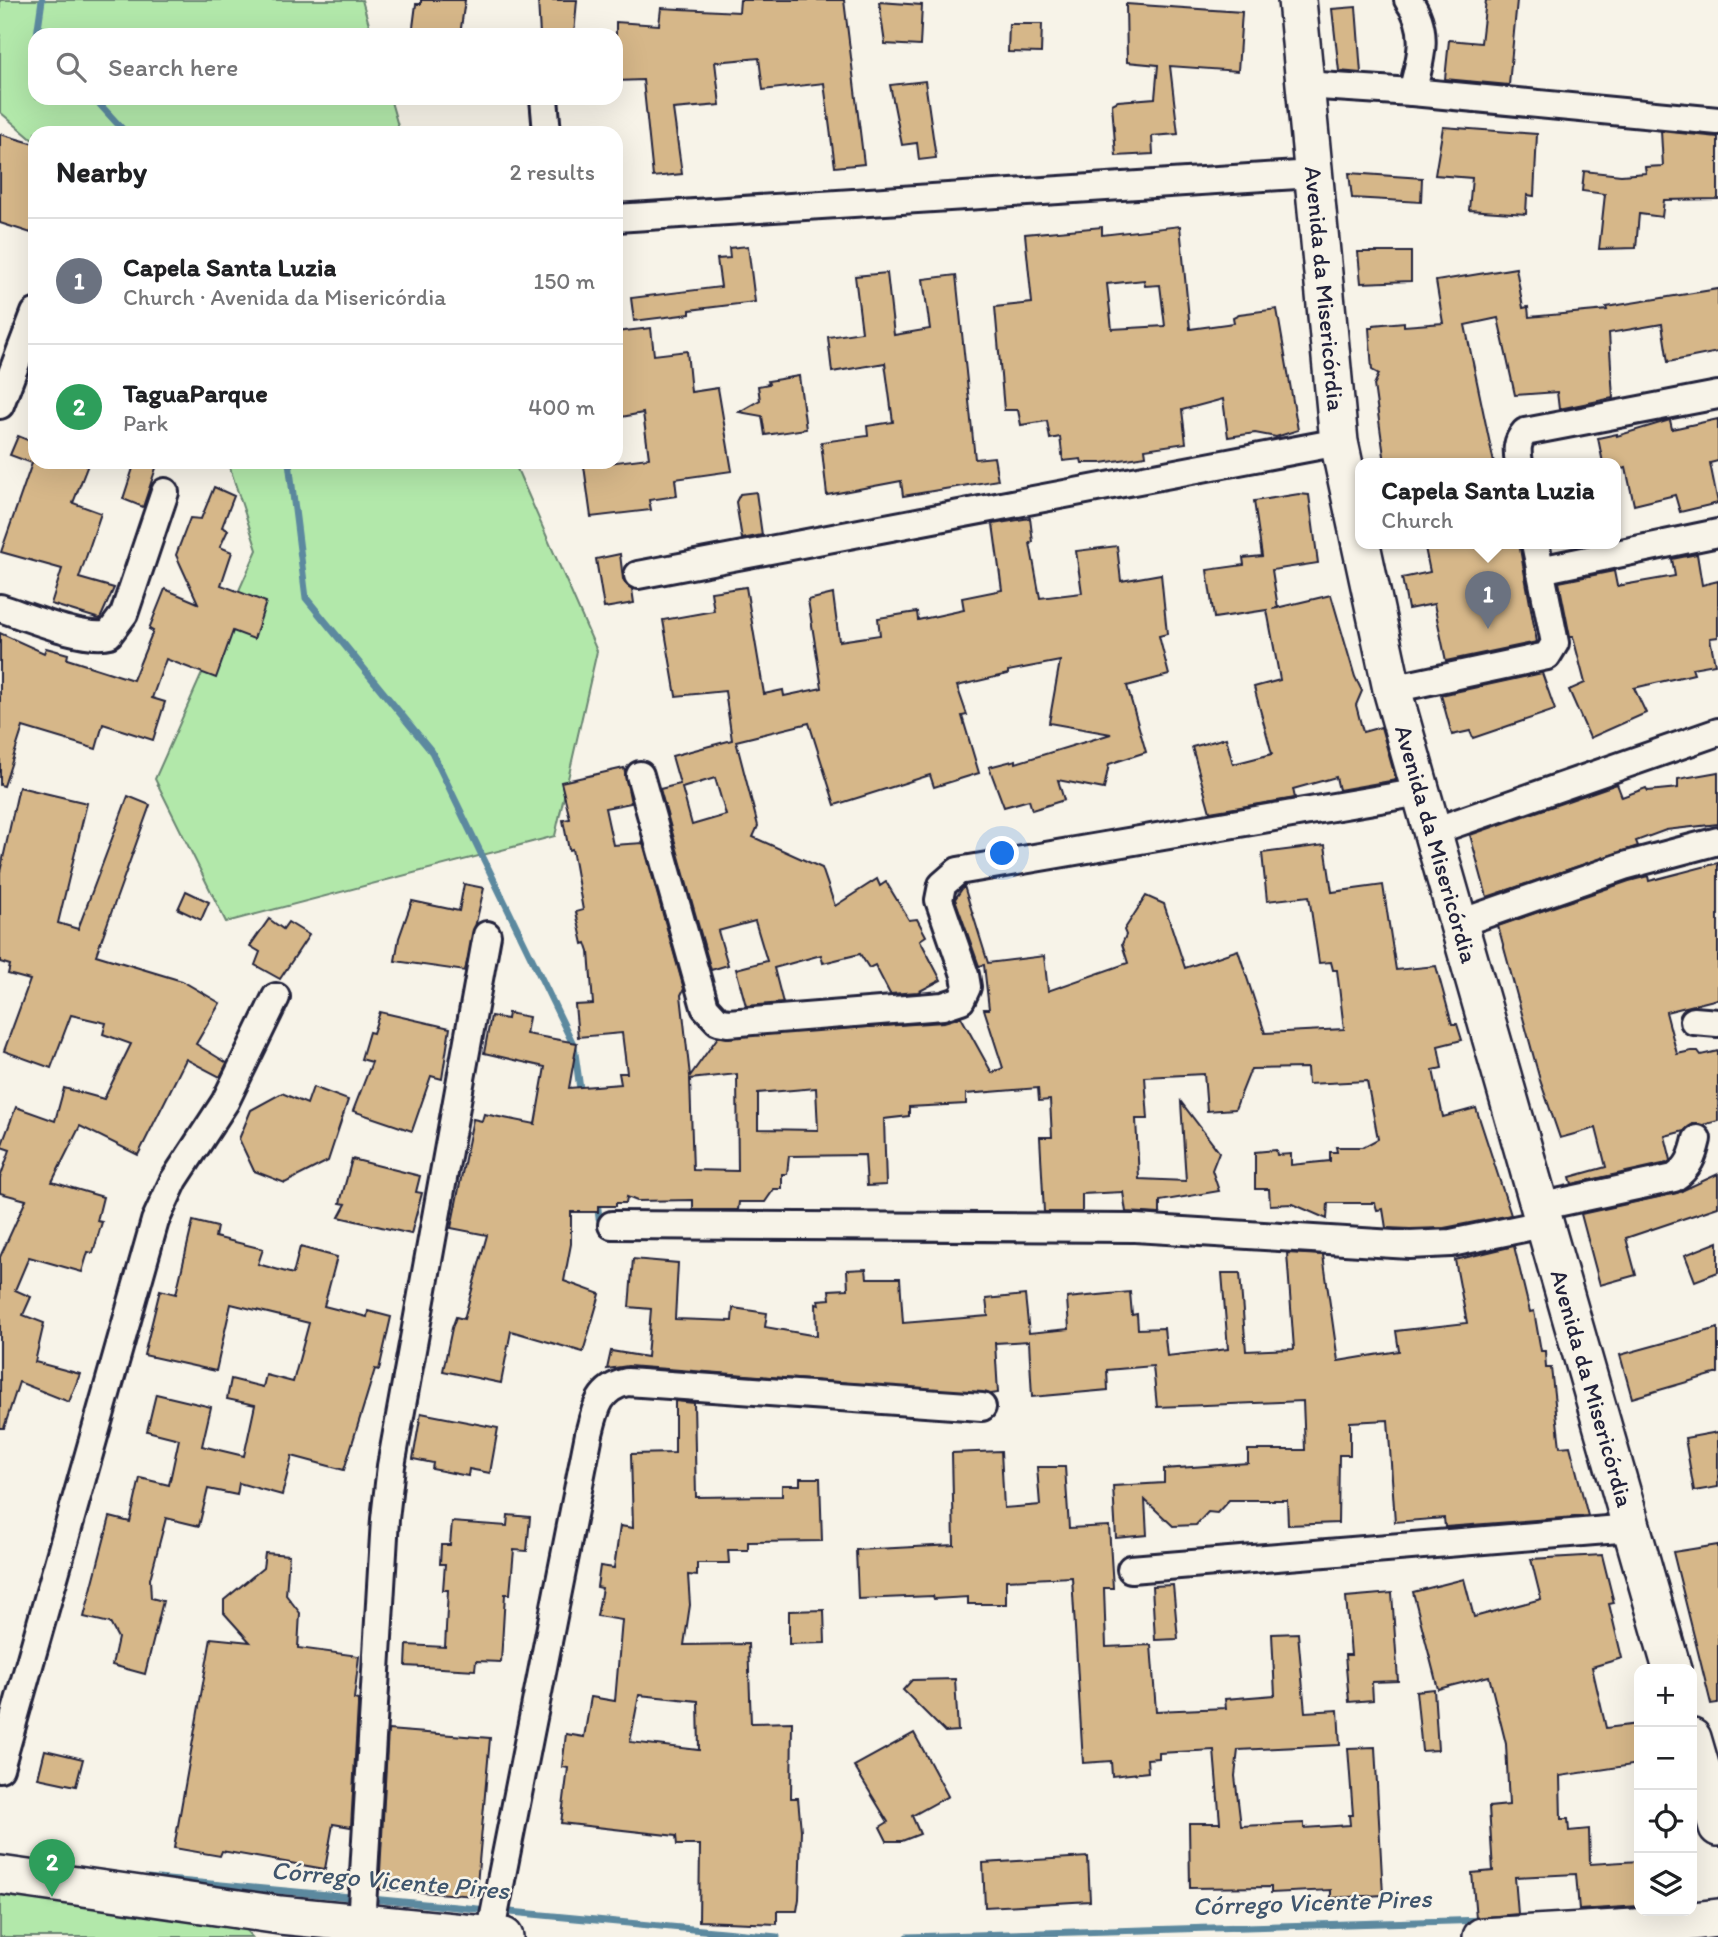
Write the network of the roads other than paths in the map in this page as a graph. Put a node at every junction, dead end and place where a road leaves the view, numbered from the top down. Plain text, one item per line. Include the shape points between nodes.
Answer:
1 (1297, 0) edge
2 (1408, 0) edge
3 (1304, 85) junction
4 (1412, 92) junction
5 (545, 105) edge
6 (1718, 121) edge
7 (546, 126) edge
8 (1313, 174) junction
9 (623, 218) edge
10 (28, 331) edge
11 (1718, 395) edge
12 (0, 405) edge
13 (1339, 442) junction
14 (1519, 458) edge
15 (165, 492) dead end
16 (1355, 517) edge
17 (1718, 533) edge
18 (1362, 549) edge
19 (1536, 549) edge
20 (1540, 570) junction
21 (638, 575) dead end
22 (0, 608) edge
23 (1392, 689) junction
24 (1718, 732) edge
25 (640, 775) dead end
26 (1421, 792) junction
27 (1434, 831) junction
28 (1718, 841) edge
29 (1460, 923) junction
30 (487, 934) dead end
31 (276, 997) dead end
32 (1698, 1139) dead end
33 (1541, 1216) junction
34 (612, 1225) dead end
35 (982, 1407) dead end
36 (1631, 1528) junction
37 (1131, 1569) dead end
38 (1671, 1664) edge
39 (1697, 1755) edge
40 (0, 1768) edge
41 (1718, 1827) edge
42 (0, 1875) edge
43 (1718, 1918) edge
44 (361, 1924) junction
45 (280, 1926) edge
46 (497, 1937) edge
47 (1482, 1937) edge

1 - 3 street, Avenida da Misericórdia
2 - 4 street via 1418,14 1424,39
3 - 4 street
3 - 8 street, Avenida da Misericórdia
4 - 6 street
5 - 7 street
8 - 9 street
8 - 13 street, Avenida da Misericórdia
10 - 12 street
11 - 14 street via 1525,432 1519,438
13 - 16 street, Avenida da Misericórdia
13 - 21 street
15 - 22 street via 124,614 109,634 92,635
17 - 20 street
18 - 23 street, Avenida da Misericórdia
19 - 20 street
20 - 23 street via 1555,643 1547,656
23 - 26 street, Avenida da Misericórdia
24 - 27 street
25 - 26 street via 705,1007 718,1021 728,1023 943,1006 961,1000 967,987 965,975 939,900 943,885 957,872
26 - 27 street, Avenida da Misericórdia
27 - 29 street, Avenida da Misericórdia
28 - 29 street via 1623,866
29 - 33 street, Avenida da Misericórdia
30 - 44 street via 391,1466
31 - 40 street via 225,1102 174,1180 155,1221
32 - 33 street via 1693,1157 1674,1178
33 - 34 street via 1451,1243 1409,1245 1135,1228
33 - 36 street, Avenida da Misericórdia
35 - 46 street via 626,1382 605,1392 596,1405 589,1434
36 - 37 street
36 - 38 street, Avenida da Misericórdia
39 - 41 street
42 - 45 street
43 - 47 street
44 - 45 street
44 - 46 street

